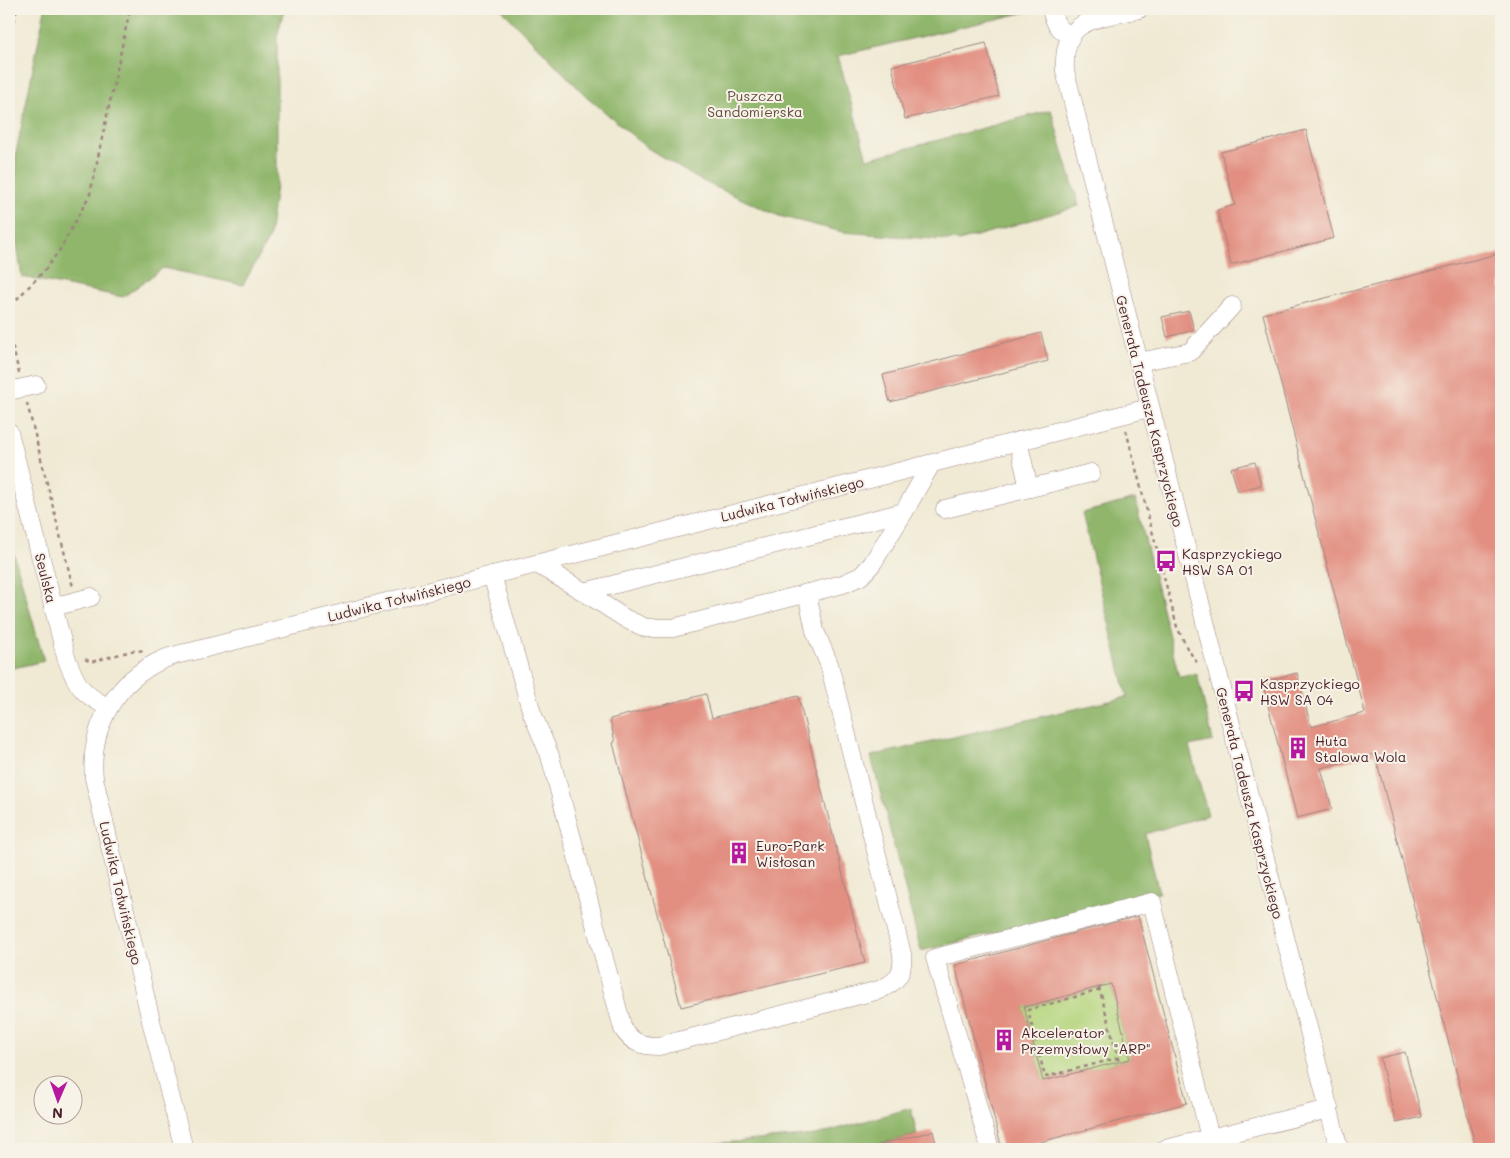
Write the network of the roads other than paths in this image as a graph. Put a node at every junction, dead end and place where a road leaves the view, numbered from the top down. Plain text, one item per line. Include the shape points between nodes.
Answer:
1 (1051, 9) edge
2 (1139, 9) edge
3 (1070, 36) junction
4 (1232, 306) dead end
5 (1138, 362) junction
6 (1149, 408) junction
7 (9, 432) edge
8 (1018, 441) junction
9 (931, 464) junction
10 (1091, 472) dead end
11 (1029, 488) junction
12 (945, 509) dead end
13 (904, 512) junction
14 (537, 564) junction
15 (492, 575) junction
16 (584, 592) junction
17 (807, 594) junction
18 (84, 599) road end
19 (53, 607) junction
20 (108, 707) junction
21 (1329, 1109) junction
22 (1210, 1138) junction
23 (184, 1149) edge
24 (990, 1149) edge
25 (1165, 1149) edge
26 (1339, 1149) edge

1 - 3 street via 1060,30
2 - 3 street via 1093,20 1076,27
3 - 5 street, Generała Tadeusza Kasprzyckiego via 1064,52 1065,71
4 - 5 street via 1190,352
5 - 6 street, Generała Tadeusza Kasprzyckiego
6 - 8 street, Ludwika Tołwińskiego
6 - 21 street, Generała Tadeusza Kasprzyckiego
7 - 19 street, Seulska
8 - 9 street, Ludwika Tołwińskiego
8 - 11 street
9 - 13 street
9 - 14 street, Ludwika Tołwińskiego
10 - 11 street
11 - 12 street
13 - 16 street
13 - 17 street via 861,576
14 - 15 street, Ludwika Tołwińskiego
14 - 16 street
15 - 17 street via 532,713 550,756 623,1029 636,1043 647,1046 659,1046 879,990 900,976 902,954 829,664 815,631
15 - 20 street, Ludwika Tołwińskiego via 165,659 122,688
16 - 17 street via 646,628 673,628
18 - 19 street
19 - 20 street, Seulska via 75,681 86,695
20 - 23 street, Ludwika Tołwińskiego via 94,750 94,778
21 - 22 street
21 - 26 street, Generała Tadeusza Kasprzyckiego
22 - 24 street via 1152,902 935,958
22 - 25 street

